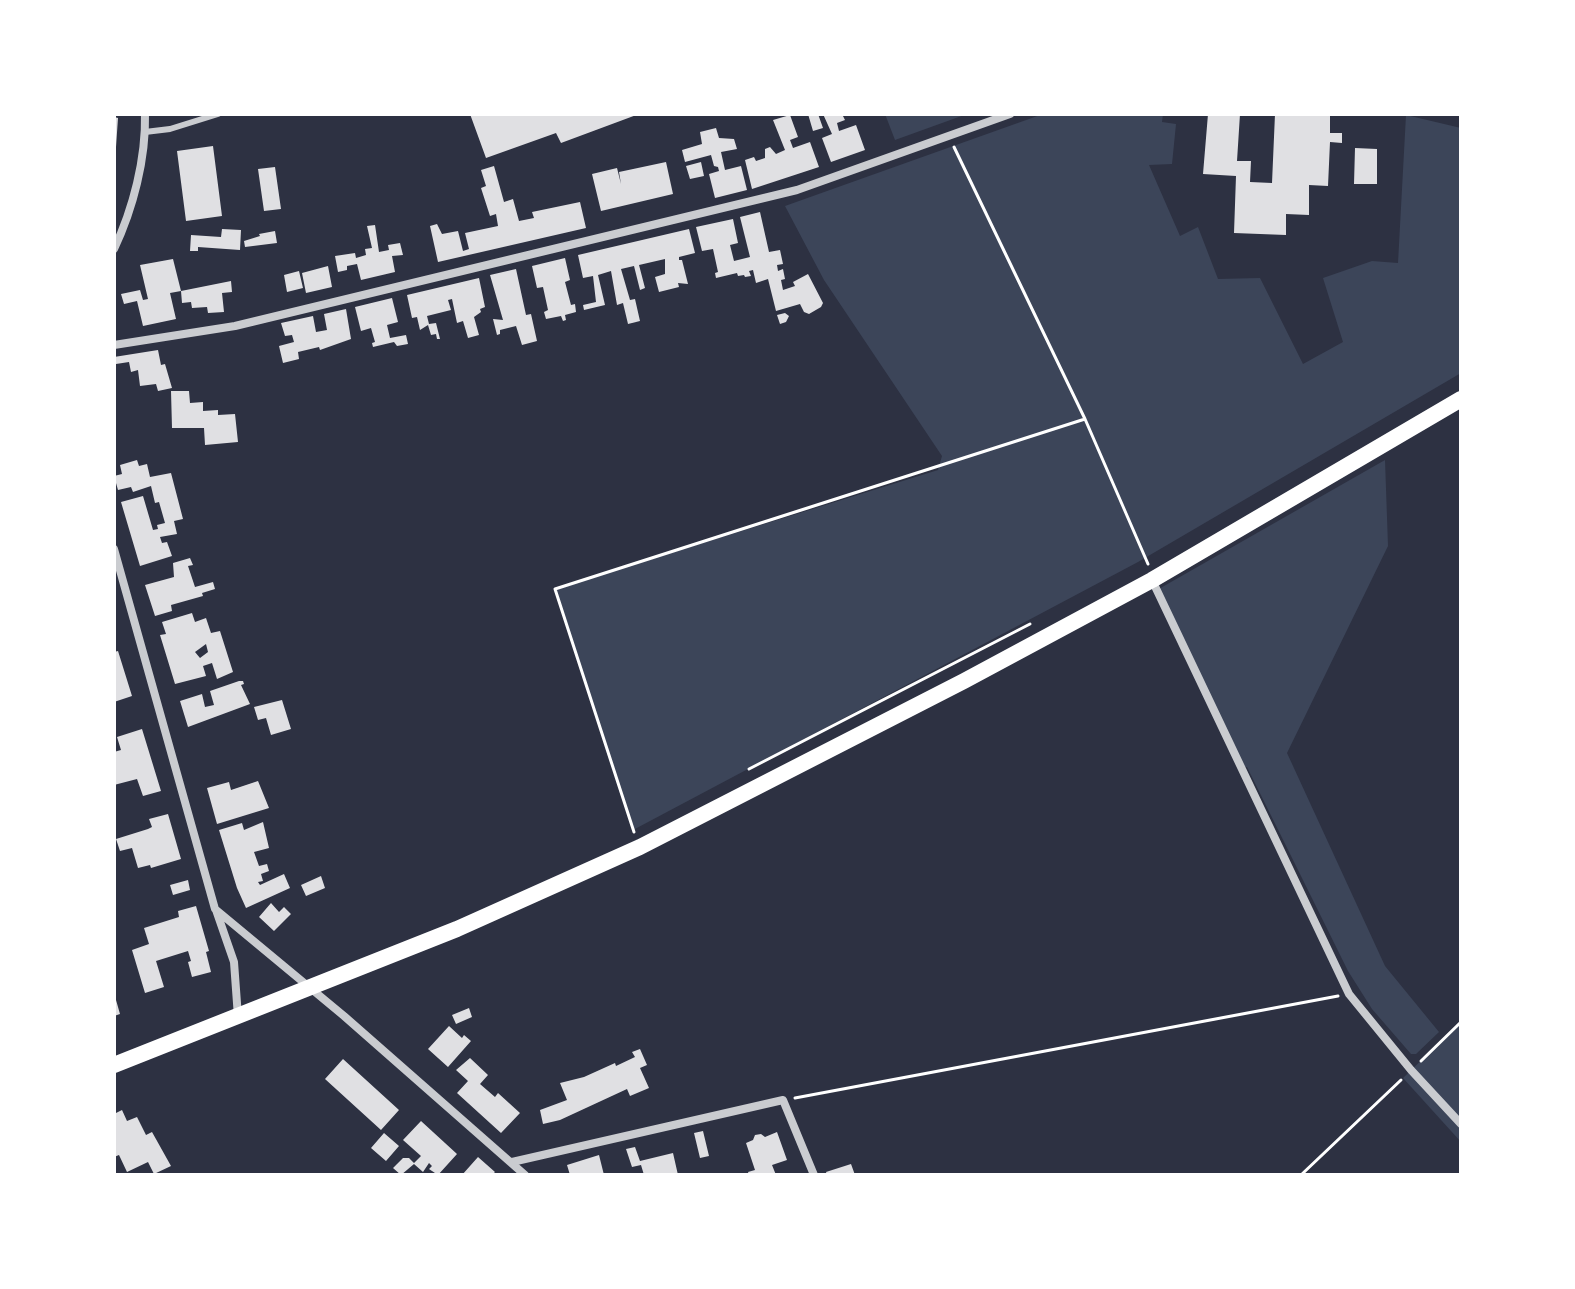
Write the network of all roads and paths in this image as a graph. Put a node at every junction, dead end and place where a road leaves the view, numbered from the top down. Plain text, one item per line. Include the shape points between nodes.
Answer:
1 (145, 114) edge
2 (218, 114) edge
3 (1010, 114) edge
4 (145, 132) junction
5 (949, 136) junction
6 (114, 249) edge
7 (114, 345) edge
8 (1461, 399) edge
9 (1085, 419) junction
10 (114, 549) edge
11 (1152, 580) junction
12 (1036, 620) dead end
13 (745, 772) dead end
14 (640, 847) junction
15 (215, 909) junction
16 (310, 987) junction
17 (1349, 994) junction
18 (238, 1018) junction
19 (1461, 1022) edge
20 (114, 1065) edge
21 (1411, 1070) junction
22 (783, 1100) junction
23 (1461, 1124) edge
24 (512, 1162) junction
25 (525, 1175) edge
26 (814, 1175) edge
27 (1301, 1175) edge

1 - 4 street
2 - 4 lane
3 - 5 street
4 - 6 street via 127,222
5 - 7 street via 797,190 235,326
5 - 9 path
8 - 11 main road
9 - 11 path
9 - 14 path via 555,589
10 - 15 street
11 - 14 main road
11 - 17 street
12 - 13 path
14 - 16 main road via 457,929
15 - 16 street
15 - 18 street via 234,962
16 - 18 main road
16 - 24 street
17 - 21 street
17 - 22 path
18 - 20 main road
19 - 21 path
21 - 23 street
21 - 27 path
22 - 24 street
22 - 26 street
24 - 25 street

